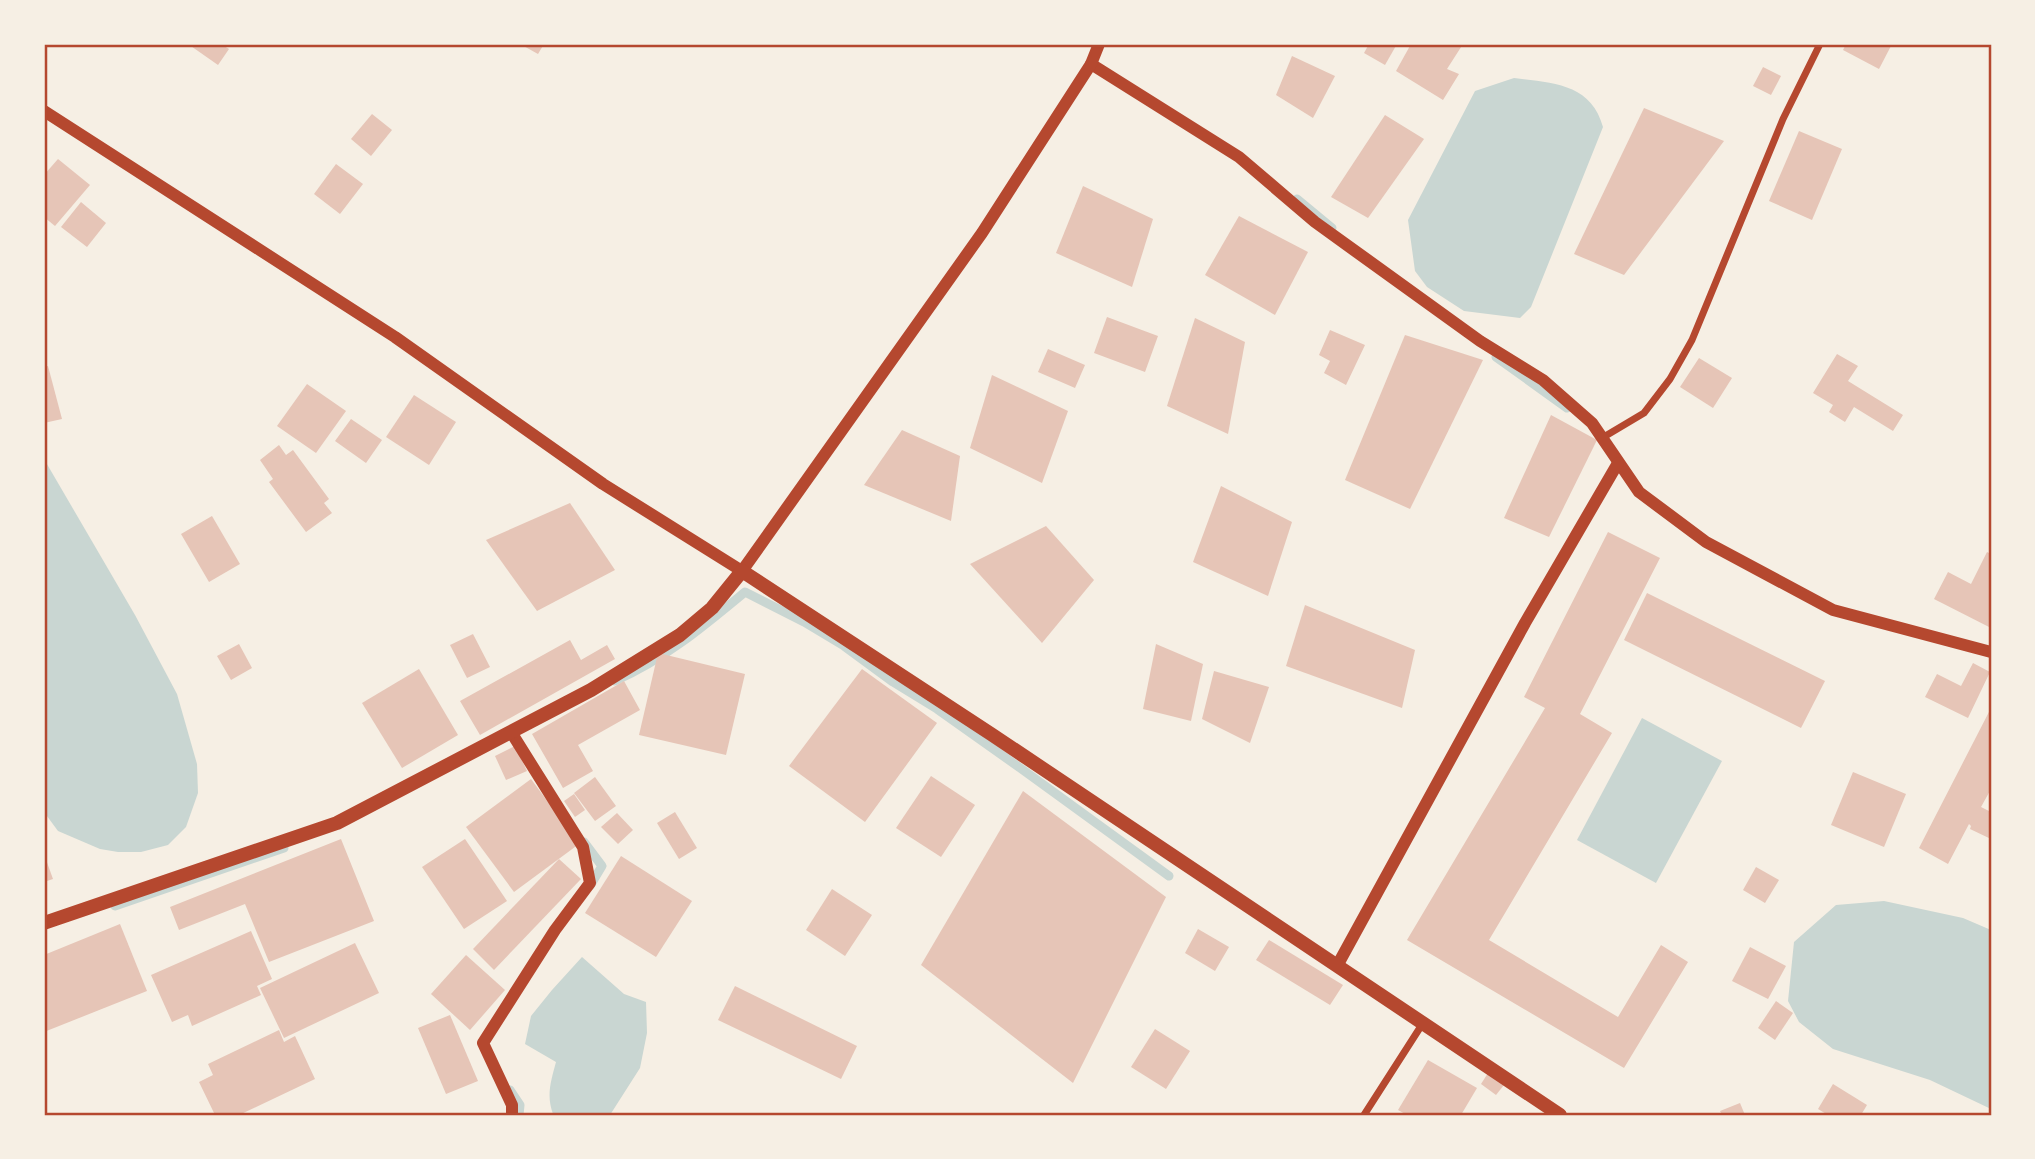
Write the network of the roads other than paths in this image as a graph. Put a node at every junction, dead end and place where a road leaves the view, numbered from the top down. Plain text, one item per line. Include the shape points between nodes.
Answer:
1 (1099, 44) edge
2 (1820, 44) edge
3 (1091, 64) junction
4 (44, 111) edge
5 (1602, 438) junction
6 (1618, 463) junction
7 (741, 571) junction
8 (1991, 652) edge
9 (511, 732) junction
10 (44, 923) edge
11 (1337, 966) junction
12 (1423, 1023) junction
13 (512, 1115) edge
14 (1364, 1115) edge
15 (1560, 1115) edge

1 - 3 street
2 - 5 street via 1783,119 1692,340 1644,412
3 - 5 street via 1239,157 1315,222 1480,341 1543,380 1592,423
3 - 7 street via 982,233
4 - 7 street via 395,337 603,484
5 - 6 street
6 - 8 street via 1639,492 1706,542 1833,610
6 - 11 street
7 - 9 main road via 712,608 680,635
7 - 11 main road
9 - 10 main road via 337,823
9 - 13 street via 583,847 590,883 483,1043 512,1105
11 - 12 main road
12 - 14 street
12 - 15 main road

